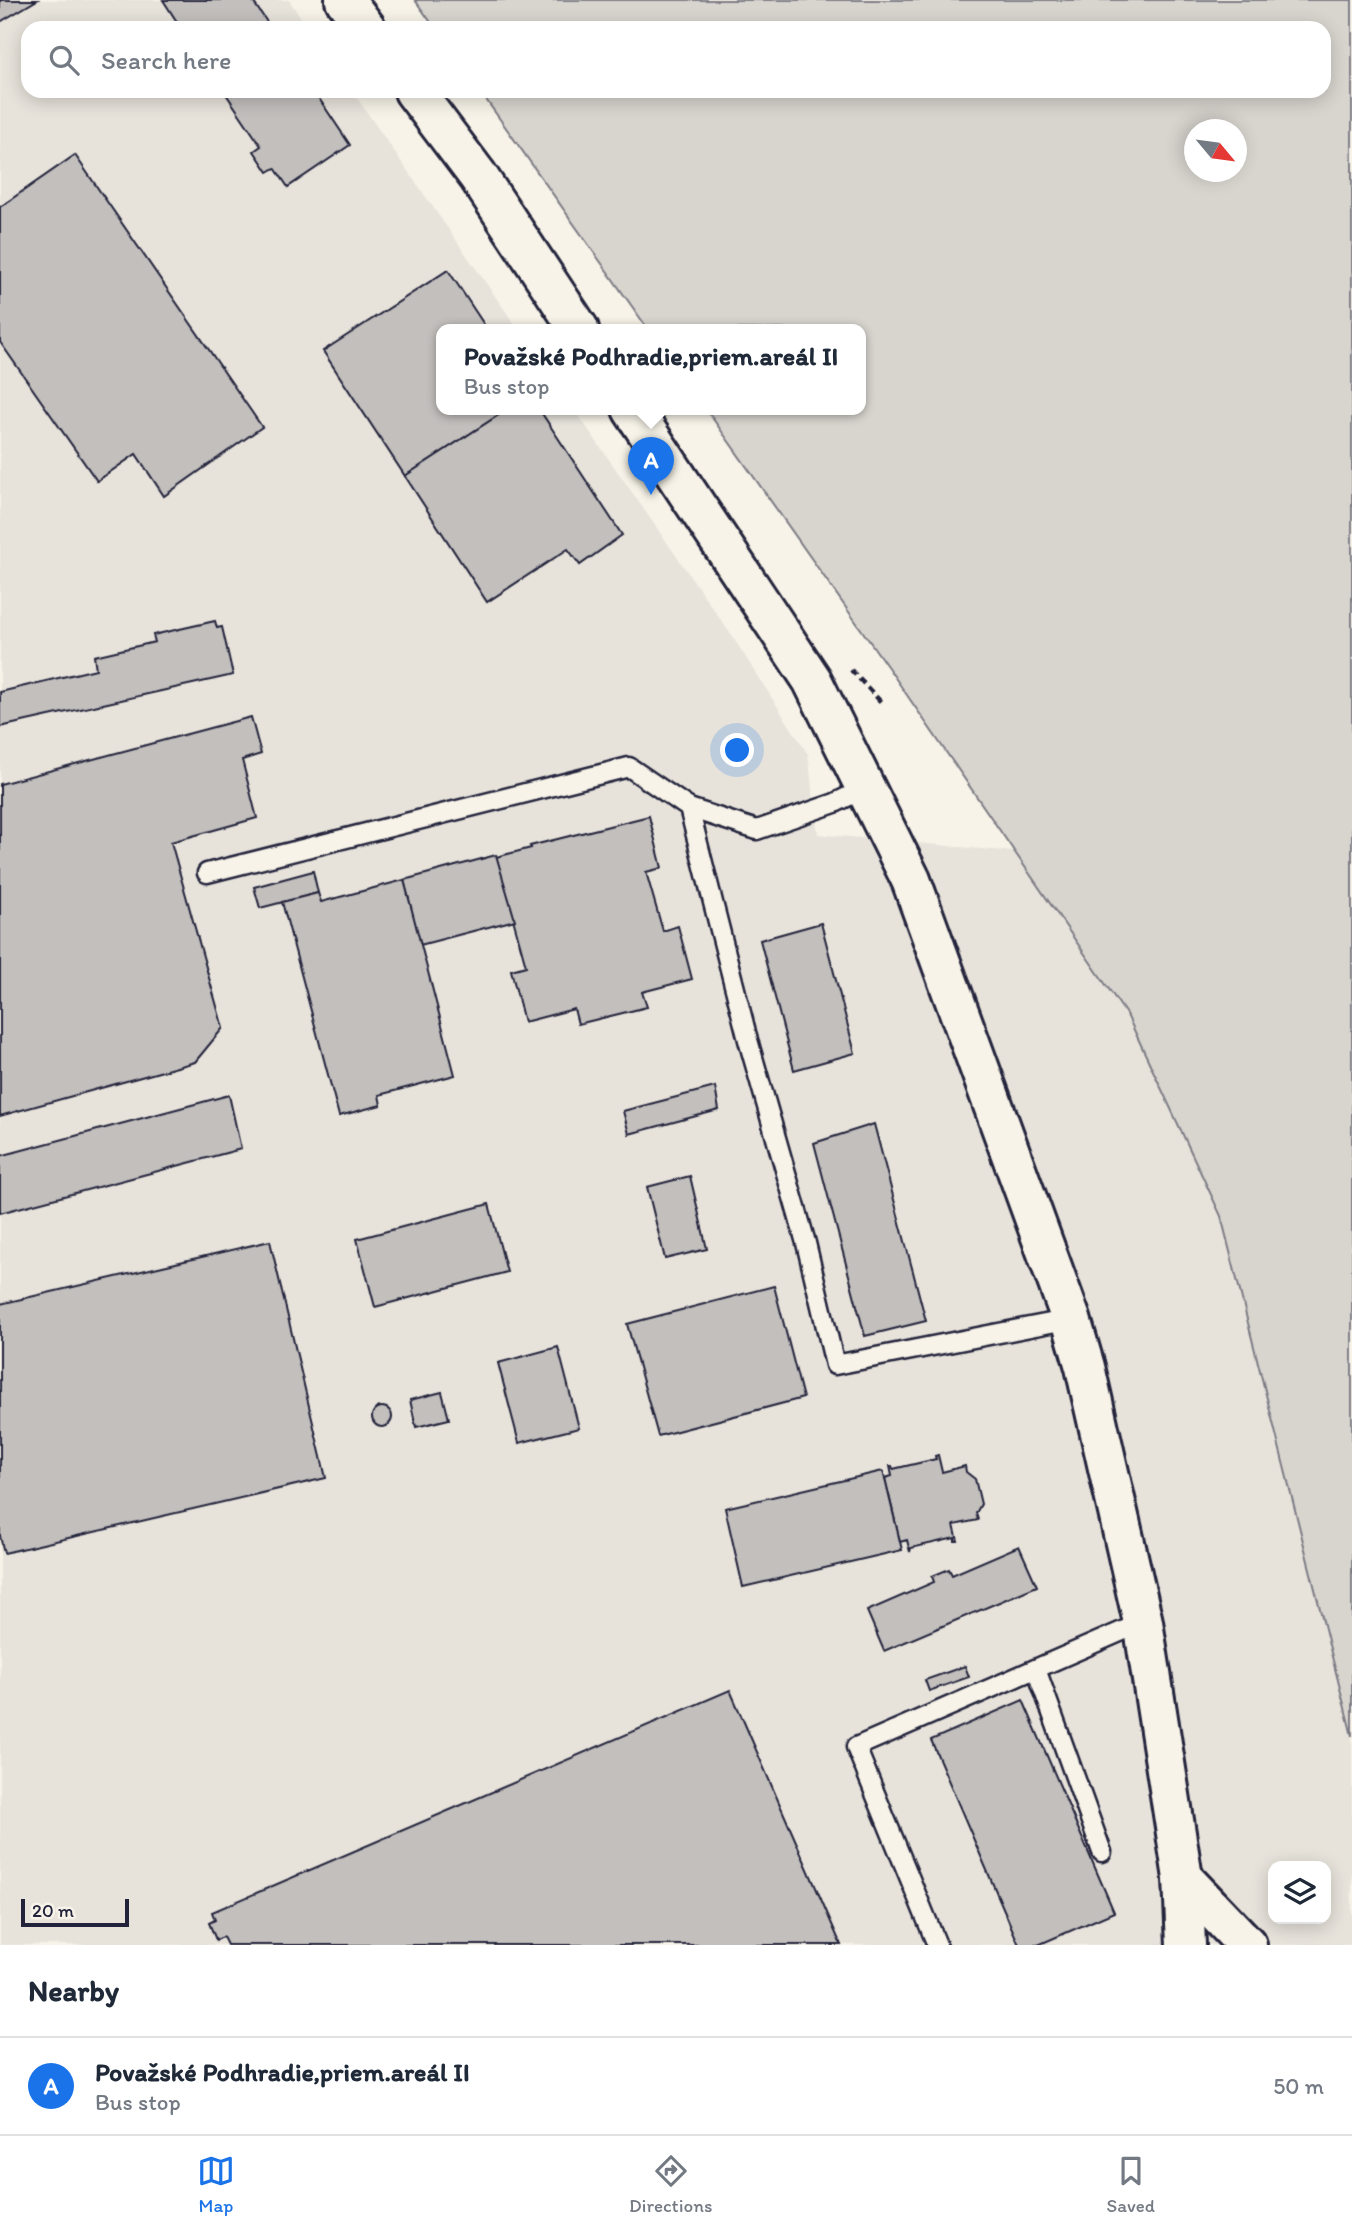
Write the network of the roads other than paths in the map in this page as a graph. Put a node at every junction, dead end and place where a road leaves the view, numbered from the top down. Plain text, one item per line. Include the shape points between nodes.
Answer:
1 (345, 0) edge
2 (361, 21) edge
3 (419, 98) edge
4 (576, 324) edge
5 (636, 415) edge
6 (865, 788) junction
7 (689, 808) junction
8 (207, 873) dead end
9 (1071, 1319) junction
10 (1143, 1622) junction
11 (1036, 1669) junction
12 (1102, 1852) dead end
13 (1183, 1878) junction
14 (937, 1945) edge
15 (1186, 1945) edge
16 (1247, 1945) edge

1 - 2 main road
3 - 4 main road via 478,176
5 - 6 main road via 812,680
6 - 7 lane via 757,830
6 - 9 main road via 911,880
7 - 8 lane via 629,767
7 - 9 lane via 835,1365
9 - 10 main road
10 - 11 lane
10 - 13 main road
11 - 12 lane
11 - 14 lane via 856,1748
13 - 15 main road
13 - 16 main road

